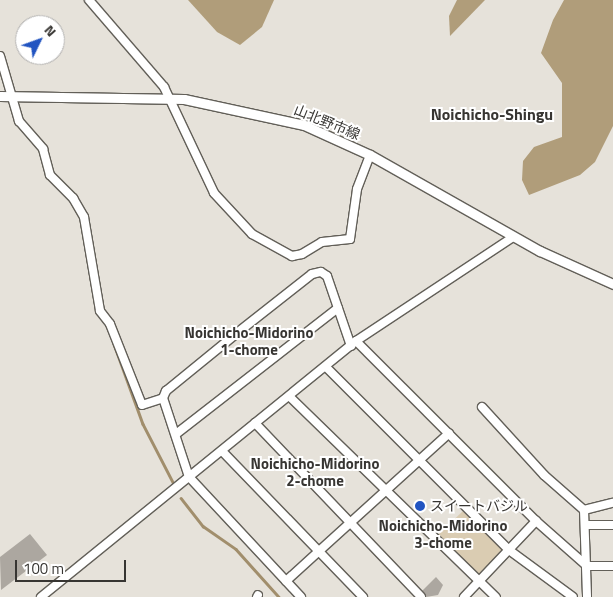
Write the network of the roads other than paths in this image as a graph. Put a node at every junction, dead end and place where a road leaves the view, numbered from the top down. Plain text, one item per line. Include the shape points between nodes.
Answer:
1 (89, 0) edge
2 (0, 56) edge
3 (11, 95) junction
4 (0, 96) edge
5 (172, 100) junction
6 (370, 155) junction
7 (513, 237) junction
8 (613, 284) edge
9 (338, 308) junction
10 (354, 344) junction
11 (326, 367) junction
12 (290, 397) junction
13 (163, 398) junction
14 (482, 407) dead end
15 (255, 423) junction
16 (449, 433) junction
17 (176, 434) junction
18 (222, 451) junction
19 (419, 460) junction
20 (189, 477) junction
21 (384, 492) junction
22 (613, 503) edge
23 (584, 510) junction
24 (536, 521) junction
25 (350, 523) junction
26 (586, 525) junction
27 (613, 525) edge
28 (509, 550) junction
29 (318, 551) junction
30 (587, 566) junction
31 (613, 566) edge
32 (286, 581) junction
33 (478, 582) junction
34 (42, 597) edge
35 (301, 597) edge
36 (363, 597) edge
37 (421, 597) edge
38 (464, 597) edge
39 (496, 597) edge
40 (573, 597) edge
41 (587, 597) edge

1 - 5 street
2 - 3 street
3 - 4 main road, 山北野市線
3 - 5 main road, 山北野市線
3 - 13 street via 19,121 43,149 50,175 73,198 84,217 100,310 110,324 142,406
5 - 6 main road, 山北野市線 via 184,99 269,115 304,126
5 - 6 street via 180,125 214,192 252,234 292,256 322,242 350,239 357,189
6 - 7 main road, 山北野市線
7 - 8 main road, 山北野市線
7 - 10 street
9 - 10 street
9 - 13 street via 327,276 321,272 312,274 166,390
9 - 17 street
10 - 11 street
10 - 16 street
11 - 12 street
11 - 19 street
12 - 15 street
12 - 21 street
13 - 17 street
14 - 23 street via 544,475
15 - 18 street
15 - 25 street
16 - 19 street
16 - 24 street
17 - 20 street
18 - 20 street
18 - 29 street
19 - 21 street
19 - 28 street
20 - 32 street
20 - 34 street
21 - 25 street
21 - 33 street
22 - 23 street
23 - 26 street
24 - 28 street
24 - 30 street
25 - 29 street
25 - 37 street
26 - 27 street
26 - 30 street
28 - 33 street
28 - 40 street
29 - 32 street
29 - 36 street
30 - 31 street
30 - 41 street
32 - 35 street
33 - 38 street
33 - 39 street

